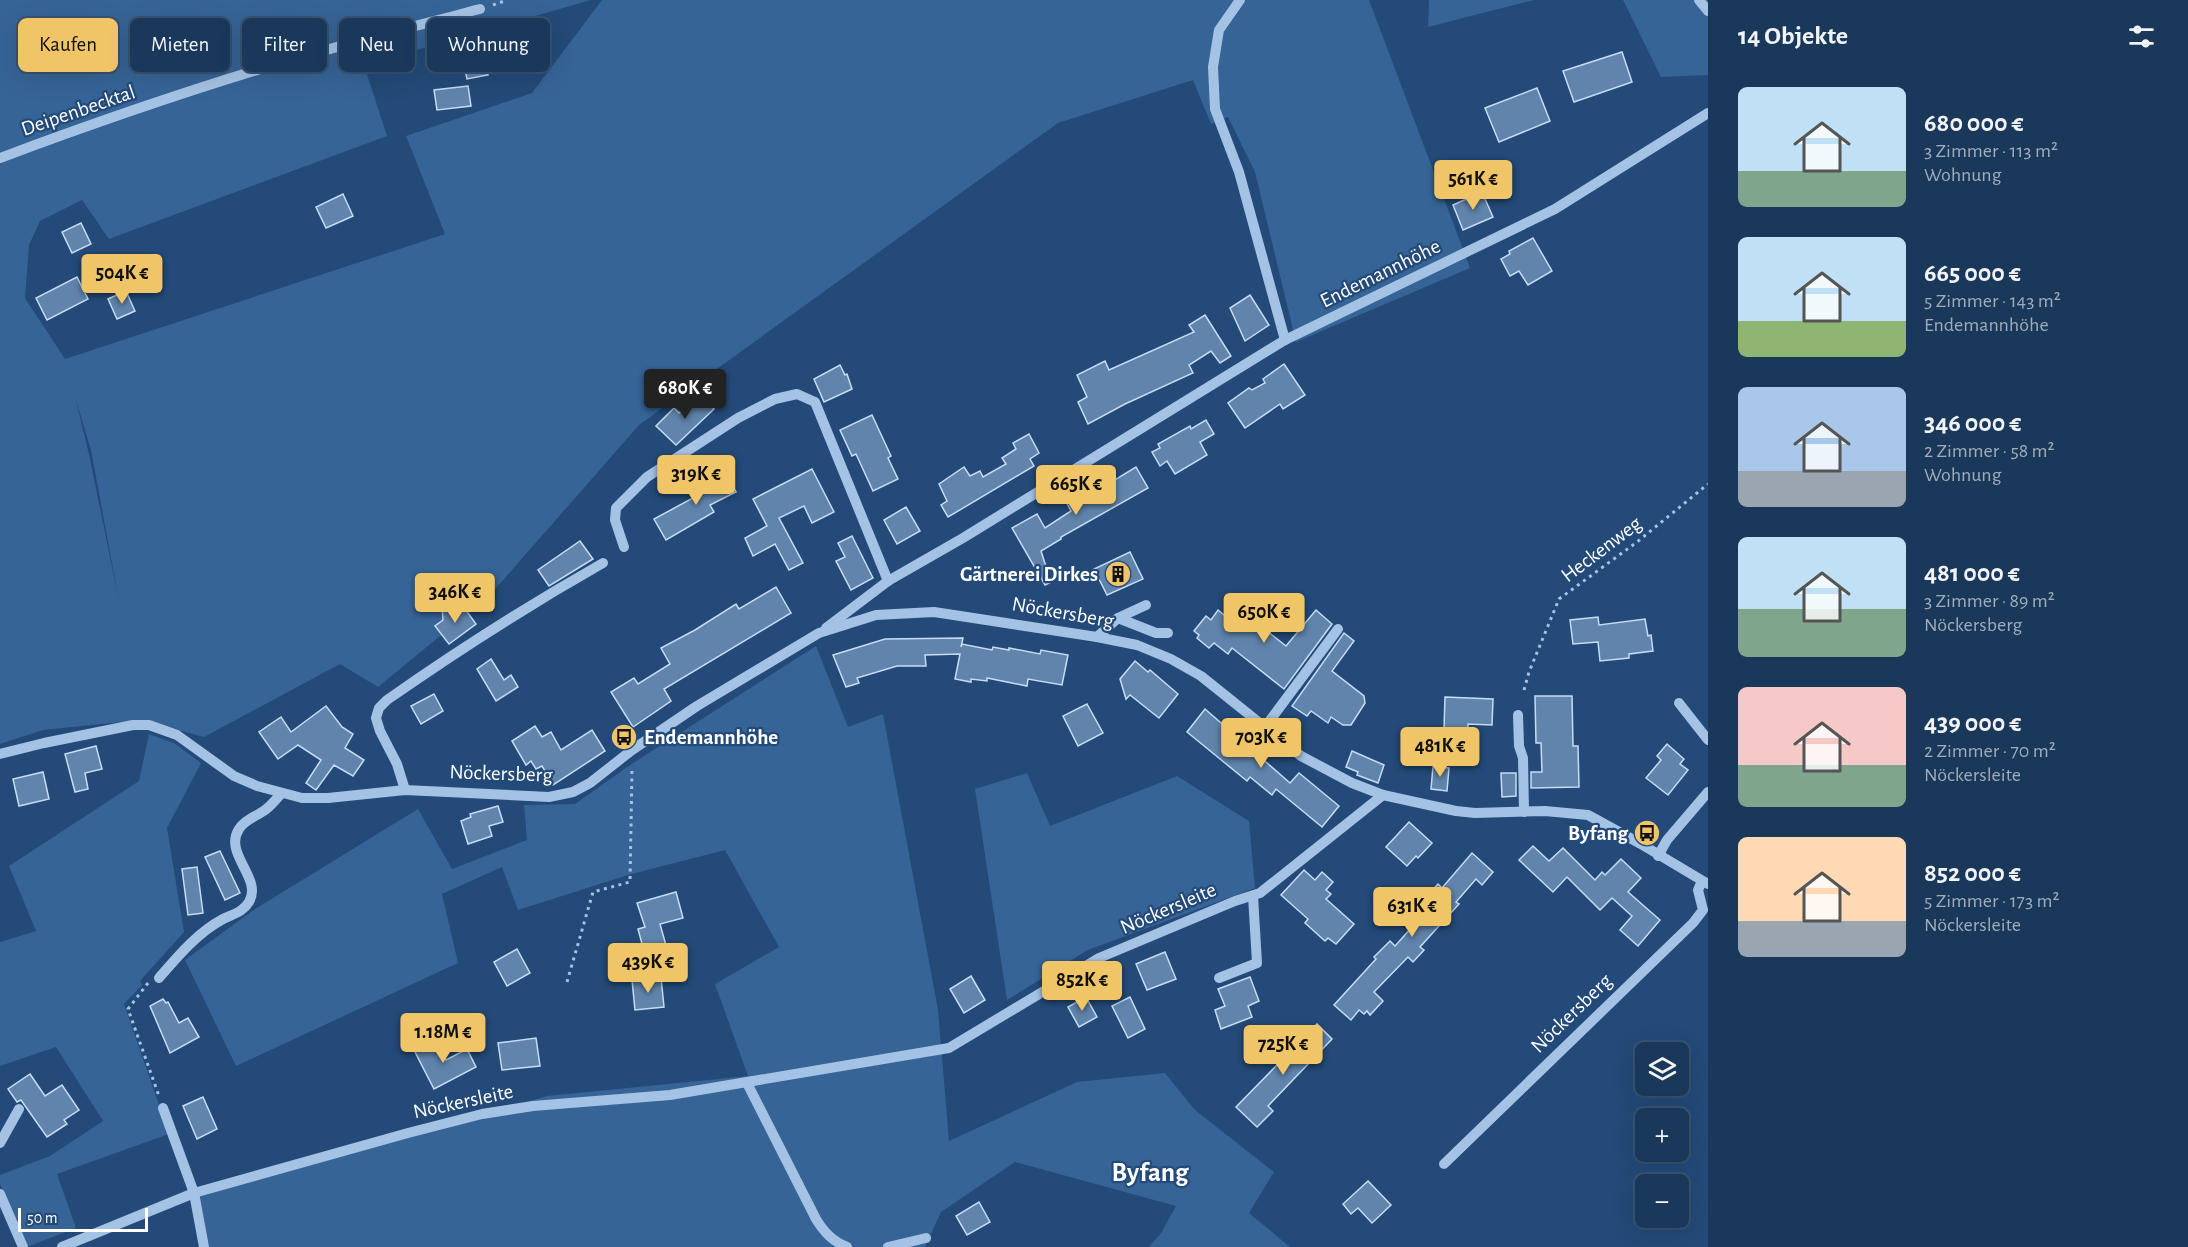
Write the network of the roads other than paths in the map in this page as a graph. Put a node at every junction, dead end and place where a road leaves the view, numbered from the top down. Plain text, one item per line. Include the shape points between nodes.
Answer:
1 (1240, 0) edge
2 (1699, 0) edge
3 (480, 9) dead end
4 (1708, 11) edge
5 (1708, 113) edge
6 (0, 158) edge
7 (1285, 340) junction
8 (624, 547) dead end
9 (603, 563) dead end
10 (888, 581) junction
11 (1146, 605) dead end
12 (1118, 618) junction
13 (1338, 629) dead end
14 (819, 633) junction
15 (1168, 633) dead end
16 (1097, 637) junction
17 (1679, 703) dead end
18 (1518, 715) dead end
19 (1265, 728) junction
20 (1708, 740) edge
21 (0, 754) edge
22 (405, 790) junction
23 (1708, 792) edge
24 (281, 794) junction
25 (1383, 795) junction
26 (1524, 812) junction
27 (1658, 856) junction
28 (1705, 883) edge
29 (1252, 896) junction
30 (159, 978) road end
31 (1219, 978) dead end
32 (747, 1083) junction
33 (163, 1108) road end
34 (19, 1109) dead end
35 (0, 1143) edge
36 (1444, 1164) dead end
37 (194, 1193) junction
38 (0, 1194) edge
39 (926, 1238) dead end
40 (23, 1247) edge
41 (62, 1247) edge
42 (204, 1247) edge
43 (847, 1247) edge
44 (888, 1247) edge

1 - 7 street via 1219,30 1214,68 1215,109 1239,172
2 - 4 street
3 - 6 street, Deipenbecktal via 234,77
5 - 7 street, Endemannhöhe via 1555,209
7 - 10 street, Endemannhöhe
8 - 10 street via 615,520 616,508 647,477 738,418 775,399 797,394 815,402
9 - 22 street via 474,640 379,708 376,718 380,731
10 - 14 street, Endemannhöhe
11 - 12 street
12 - 15 street via 1156,633
12 - 16 street
13 - 19 street
14 - 16 street, Nöckersberg via 876,615 934,612
14 - 22 street, Nöckersberg via 697,706 573,792 549,797
16 - 19 street, Nöckersberg via 1137,645 1201,676
17 - 20 street
18 - 26 street
19 - 25 street, Nöckersberg via 1301,756
21 - 24 street, Nöckersberg via 149,724 177,735 234,776
22 - 24 street, Nöckersberg via 328,798
23 - 27 street
24 - 30 street via 239,828 236,852 252,887 244,910 198,936
25 - 26 street, Nöckersberg via 1465,812
25 - 29 street, Nöckersleite
26 - 27 street, Nöckersberg via 1588,815
27 - 28 street, Nöckersberg
28 - 36 street, Nöckersberg via 1698,890 1703,910 1693,923
29 - 31 street via 1257,963
29 - 32 street, Nöckersleite via 1099,958 949,1048
32 - 37 street, Nöckersleite via 670,1095 505,1109
32 - 43 street via 816,1219 835,1242
33 - 37 street
34 - 35 street
37 - 41 street, Nöckersleite
37 - 42 street
38 - 40 street
39 - 44 street

